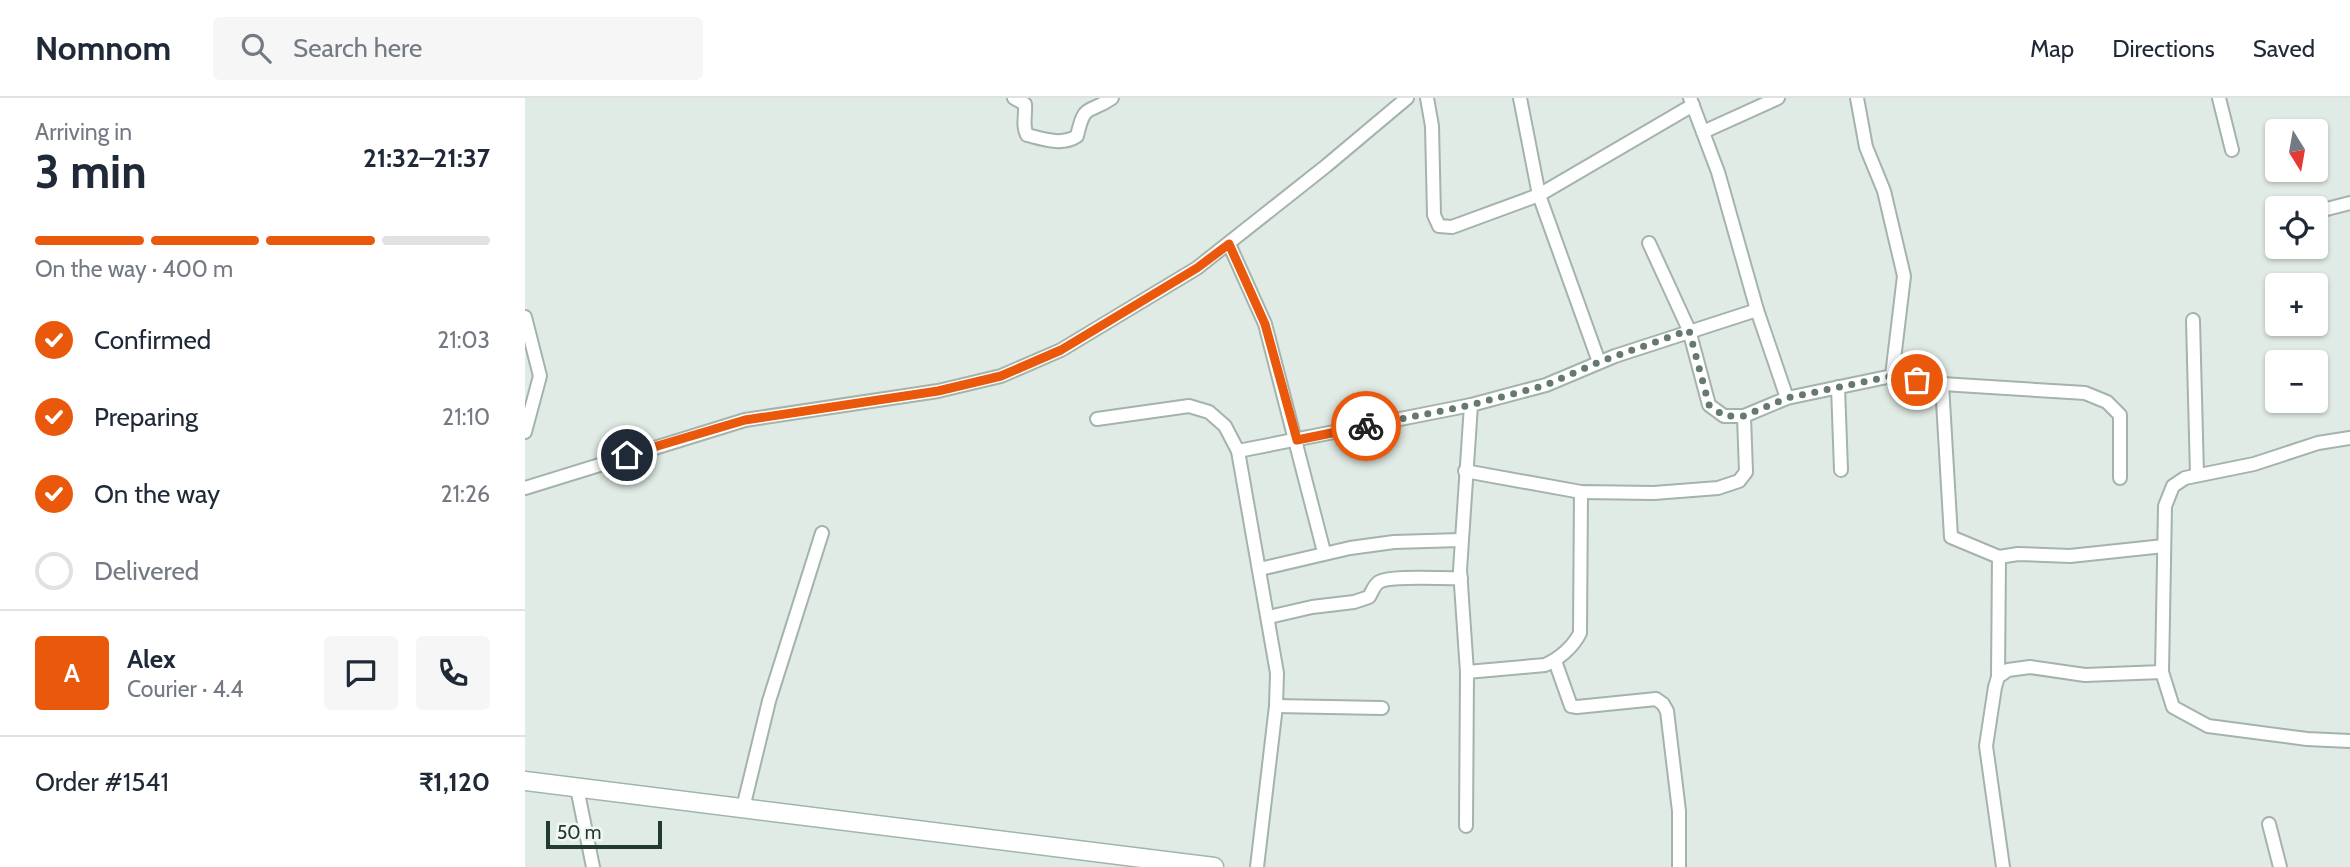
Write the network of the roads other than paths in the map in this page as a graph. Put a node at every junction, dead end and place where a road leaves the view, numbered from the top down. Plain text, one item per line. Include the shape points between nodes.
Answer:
1 (1014, 98) edge
2 (1112, 98) edge
3 (1407, 98) edge
4 (1427, 98) edge
5 (1520, 98) edge
6 (1778, 98) edge
7 (1857, 98) edge
8 (2218, 98) edge
9 (1691, 102) edge
10 (1703, 132) junction
11 (2232, 150) dead end
12 (1539, 195) junction
13 (2350, 203) edge
14 (2328, 209) edge
15 (1649, 243) dead end
16 (1229, 244) junction
17 (1757, 310) junction
18 (525, 317) edge
19 (2193, 320) dead end
20 (1689, 330) junction
21 (1599, 362) junction
22 (1892, 376) junction
23 (1942, 384) junction
24 (1838, 387) junction
25 (1787, 398) junction
26 (1471, 405) junction
27 (1744, 416) junction
28 (1097, 419) dead end
29 (525, 432) edge
30 (2350, 438) edge
31 (1297, 440) junction
32 (1238, 451) junction
33 (1841, 470) dead end
34 (1465, 471) junction
35 (2197, 475) junction
36 (2120, 478) dead end
37 (525, 488) edge
38 (1581, 492) junction
39 (822, 533) dead end
40 (1461, 540) junction
41 (2164, 546) junction
42 (1325, 552) junction
43 (1999, 557) junction
44 (1260, 569) junction
45 (1461, 578) junction
46 (1269, 617) junction
47 (1555, 661) junction
48 (1467, 672) junction
49 (2162, 672) junction
50 (1999, 677) junction
51 (1276, 706) junction
52 (1382, 708) dead end
53 (2350, 741) edge
54 (525, 782) edge
55 (577, 788) junction
56 (743, 808) junction
57 (2269, 824) dead end
58 (1466, 825) dead end
59 (593, 867) edge
60 (1214, 867) edge
61 (1257, 867) edge
62 (1679, 867) edge
63 (2003, 867) edge
64 (2280, 867) edge

1 - 2 street via 1025,104 1027,135 1052,141 1077,136 1089,108
3 - 16 street
4 - 12 street via 1434,215 1439,226 1452,227
5 - 12 street
6 - 10 street
7 - 22 street via 1866,147 1884,191 1904,276
8 - 11 street
9 - 10 street
9 - 12 street
10 - 17 street
12 - 21 street
13 - 14 street
15 - 20 street
16 - 31 street via 1265,324
16 - 37 street via 1061,350 1001,376 938,391 745,420
17 - 20 street
17 - 25 street
18 - 29 street via 540,376
19 - 35 street
20 - 21 street
20 - 27 street via 1709,405 1724,416
21 - 26 street via 1546,385
22 - 23 street
22 - 24 street
23 - 36 street via 2085,393 2107,402 2120,415
23 - 43 street via 1951,537
24 - 25 street
24 - 33 street
25 - 27 street
26 - 31 street
26 - 34 street
27 - 38 street via 1746,472 1739,481 1718,488 1654,493
28 - 32 street via 1189,406 1209,412 1225,426
30 - 35 street
31 - 32 street
31 - 42 street
32 - 44 street
34 - 38 street
34 - 40 street
35 - 41 street via 2180,480 2169,494
38 - 47 street via 1580,634
39 - 56 street via 769,701
40 - 42 street via 1394,542
40 - 45 street
41 - 43 street via 2070,556
41 - 49 street
42 - 44 street
43 - 50 street
44 - 46 street
45 - 46 street via 1380,582 1369,597 1354,602
45 - 48 street
46 - 51 street via 1277,673
47 - 48 street
47 - 62 street via 1571,706 1656,699 1663,704 1679,811
48 - 58 street
49 - 50 street via 2085,675 2029,667 2008,670
49 - 53 street via 2173,707 2208,726
50 - 63 street via 1986,746
51 - 52 street
51 - 61 street
54 - 55 main road
55 - 56 main road
55 - 59 street
56 - 60 main road
57 - 64 street

